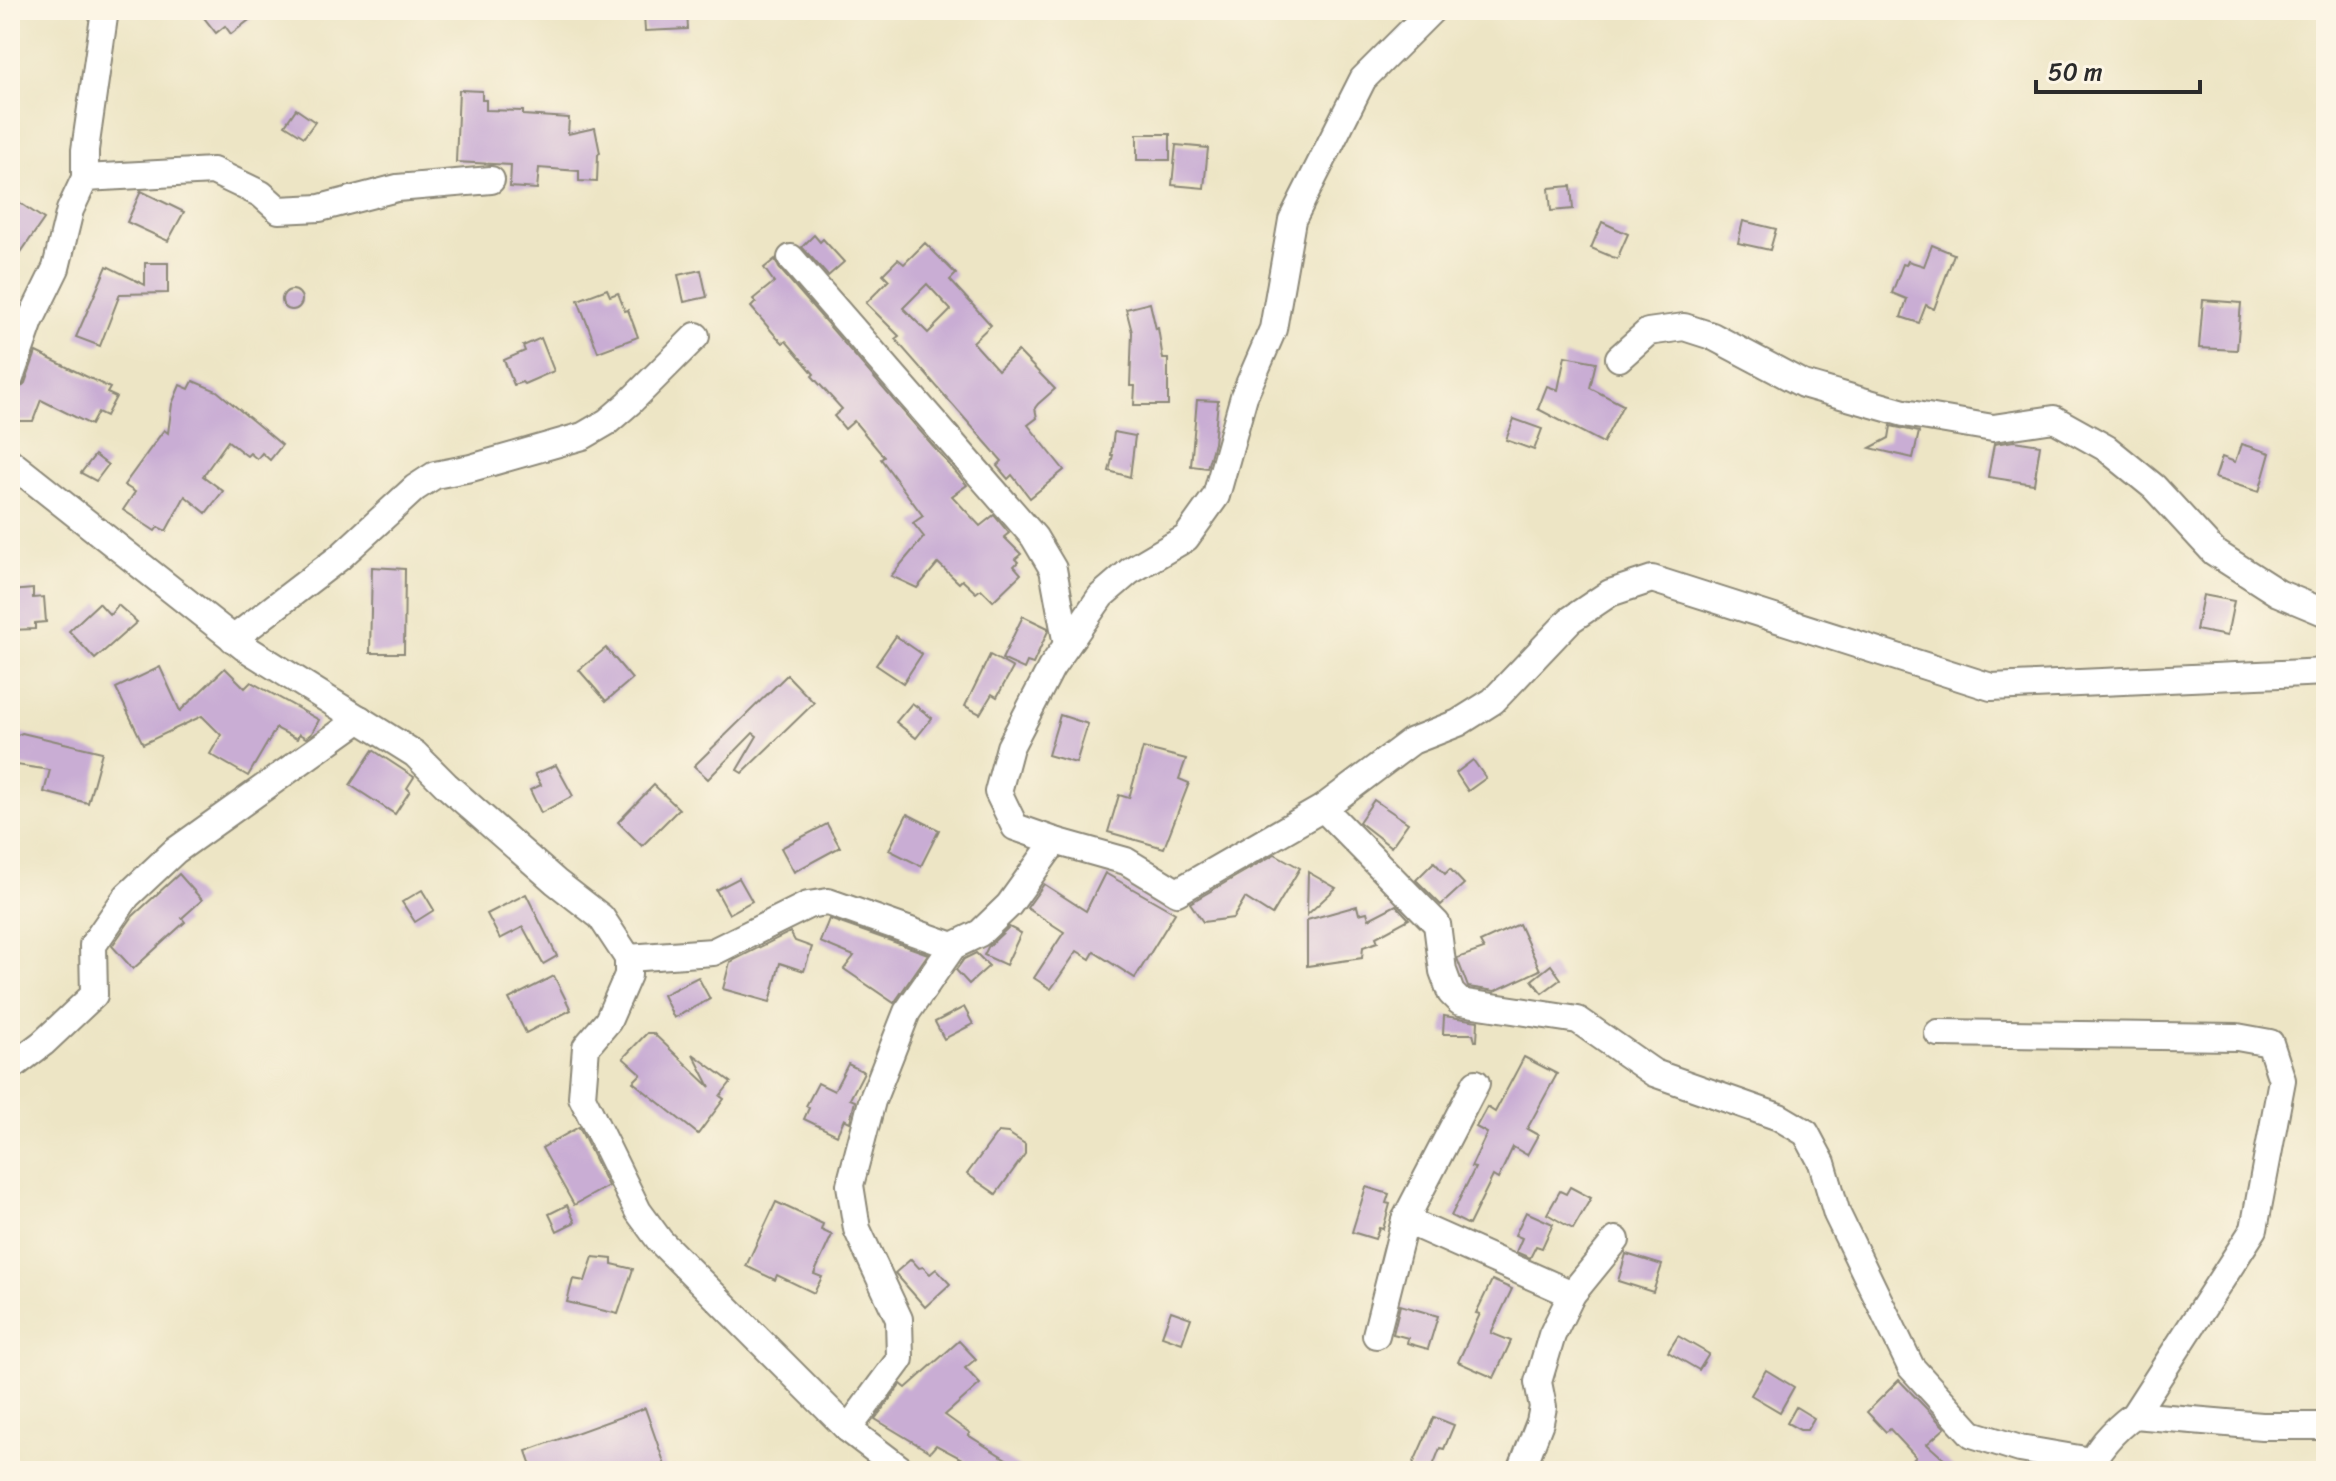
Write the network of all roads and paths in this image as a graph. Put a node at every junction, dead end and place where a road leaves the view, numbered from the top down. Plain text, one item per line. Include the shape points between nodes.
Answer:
1 (105, 10) edge
2 (1432, 10) edge
3 (85, 178) junction
4 (491, 180) dead end
5 (791, 258) dead end
6 (696, 336) dead end
7 (1619, 358) dead end
8 (10, 378) edge
9 (10, 462) edge
10 (2326, 613) edge
11 (233, 639) junction
12 (1067, 645) junction
13 (2326, 672) edge
14 (360, 719) junction
15 (1323, 808) junction
16 (1055, 841) junction
17 (953, 946) junction
18 (628, 958) junction
19 (1938, 1033) dead end
20 (10, 1068) edge
21 (1476, 1083) dead end
22 (1405, 1220) junction
23 (1616, 1240) dead end
24 (1572, 1294) junction
25 (1376, 1335) dead end
26 (2134, 1415) junction
27 (2326, 1426) edge
28 (848, 1429) junction
29 (2089, 1466) edge
30 (903, 1471) edge
31 (1521, 1471) edge

1 - 3 street
2 - 12 street via 1363,79 1292,220 1273,329 1244,396 1216,496 1186,538 1130,571 1101,596
3 - 4 street via 213,171 261,194 279,210 320,208 397,188
3 - 8 street via 70,210 56,268
5 - 12 street via 1034,537 1053,569
6 - 11 street via 607,422 583,436 425,481 340,557
7 - 10 street via 1648,332 1684,327 1803,384 1904,413 1993,428 2054,419 2106,448 2154,487 2214,552 2278,593
9 - 11 street
11 - 14 street
12 - 16 street via 1010,747 998,792 1015,827
13 - 15 street via 1991,687 1652,579 1610,593 1570,620 1493,701 1458,723 1412,741
14 - 18 street via 415,754 601,917
14 - 20 street via 175,851 127,896 93,945 94,995
15 - 16 street via 1177,892 1126,861
15 - 29 street via 1437,924 1443,971 1460,1002 1578,1020 1654,1073 1779,1117 1806,1133 1822,1163 1837,1214 1911,1367 1972,1434
16 - 17 street via 1009,905 980,933
17 - 18 street via 828,902 808,905 713,952
17 - 28 street via 907,1012 872,1101 850,1185 857,1229 899,1319 900,1359
18 - 28 street via 628,975 608,1021 586,1047 582,1097 638,1211 660,1241
19 - 26 street via 2237,1037 2270,1043 2282,1080 2254,1229
21 - 22 street
22 - 24 street
22 - 25 street
23 - 24 street
24 - 31 street via 1538,1382 1543,1407
26 - 27 street
26 - 29 street
28 - 30 street

